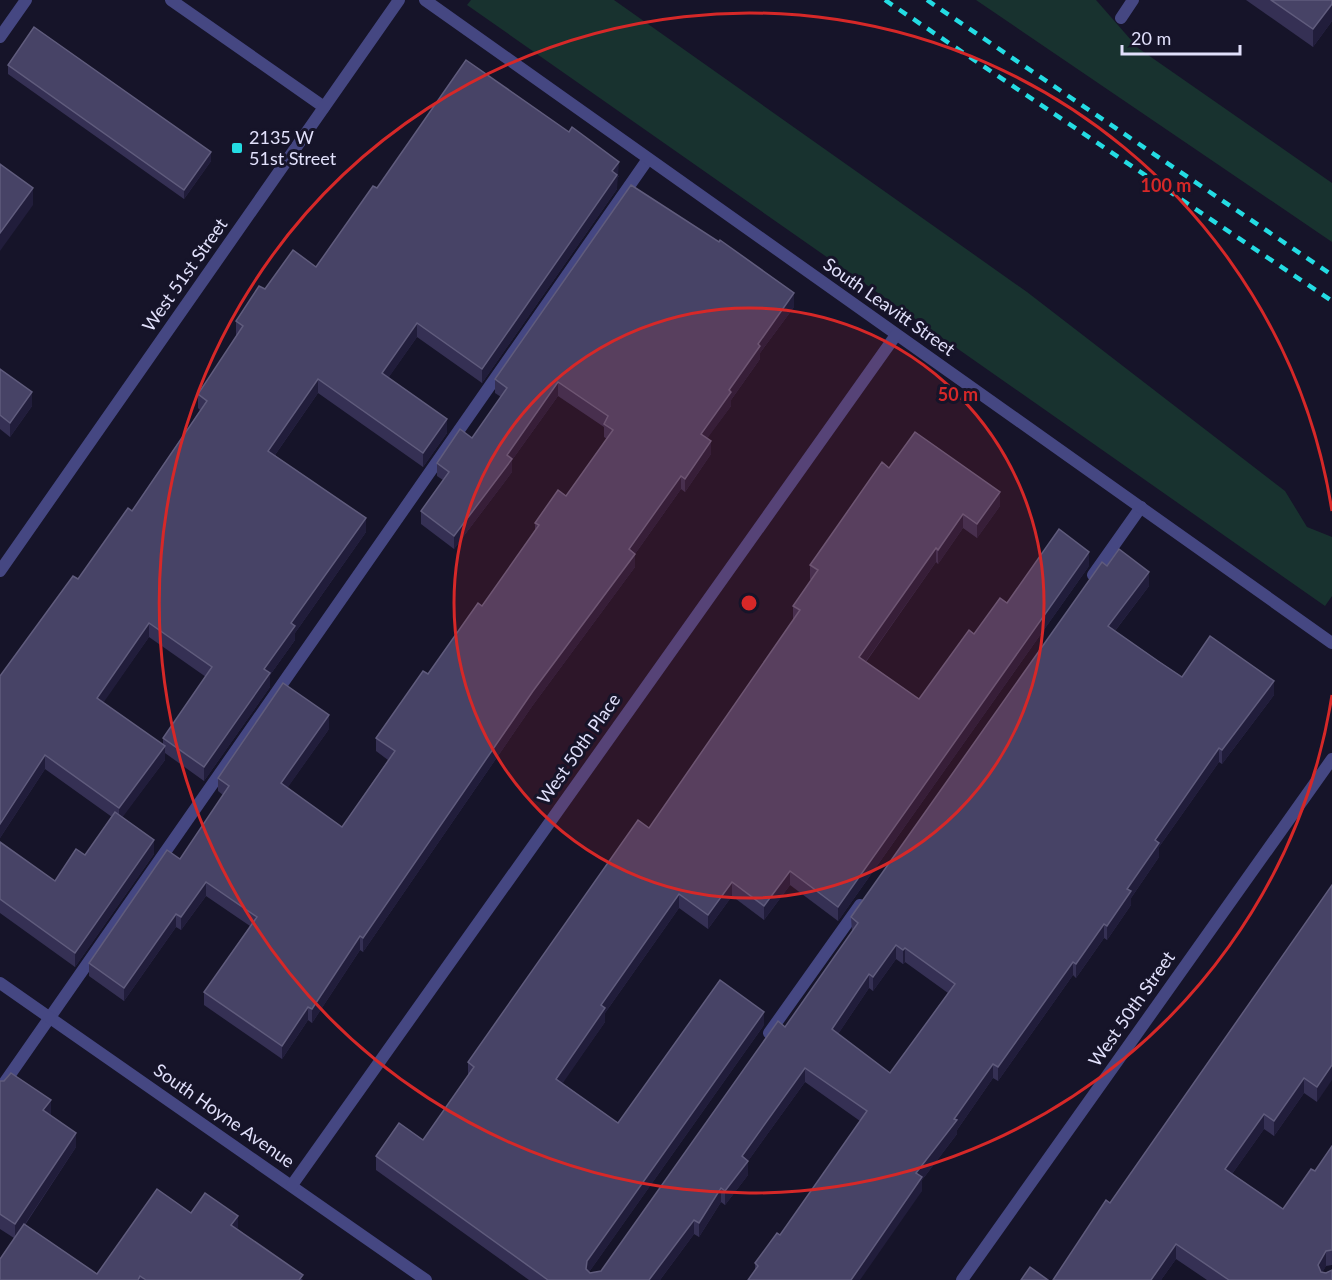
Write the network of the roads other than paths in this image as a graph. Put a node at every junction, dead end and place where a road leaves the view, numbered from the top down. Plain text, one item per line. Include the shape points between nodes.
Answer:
1 (26, 0) edge
2 (171, 0) edge
3 (399, 0) edge
4 (425, 0) edge
5 (1133, 0) edge
6 (1121, 18) dead end
7 (0, 37) edge
8 (324, 107) junction
9 (648, 159) junction
10 (896, 334) junction
11 (1141, 507) junction
12 (0, 571) edge
13 (1084, 589) edge
14 (1332, 642) edge
15 (1332, 759) edge
16 (870, 891) edge
17 (0, 983) edge
18 (49, 1017) junction
19 (760, 1046) edge
20 (0, 1089) edge
21 (292, 1185) junction
22 (426, 1280) edge
23 (962, 1280) edge

1 - 7 street
2 - 8 street
3 - 8 street, West 51st Street
4 - 9 street, South Leavitt Street
5 - 6 street
8 - 12 street, West 51st Street
9 - 10 street, South Leavitt Street
9 - 18 street
10 - 11 street, South Leavitt Street
10 - 21 street, West 50th Place
11 - 13 street
11 - 14 street, South Leavitt Street
15 - 23 street, West 50th Street
16 - 19 street
17 - 18 street, South Hoyne Avenue
18 - 20 street
18 - 21 street, South Hoyne Avenue
21 - 22 street, South Hoyne Avenue

